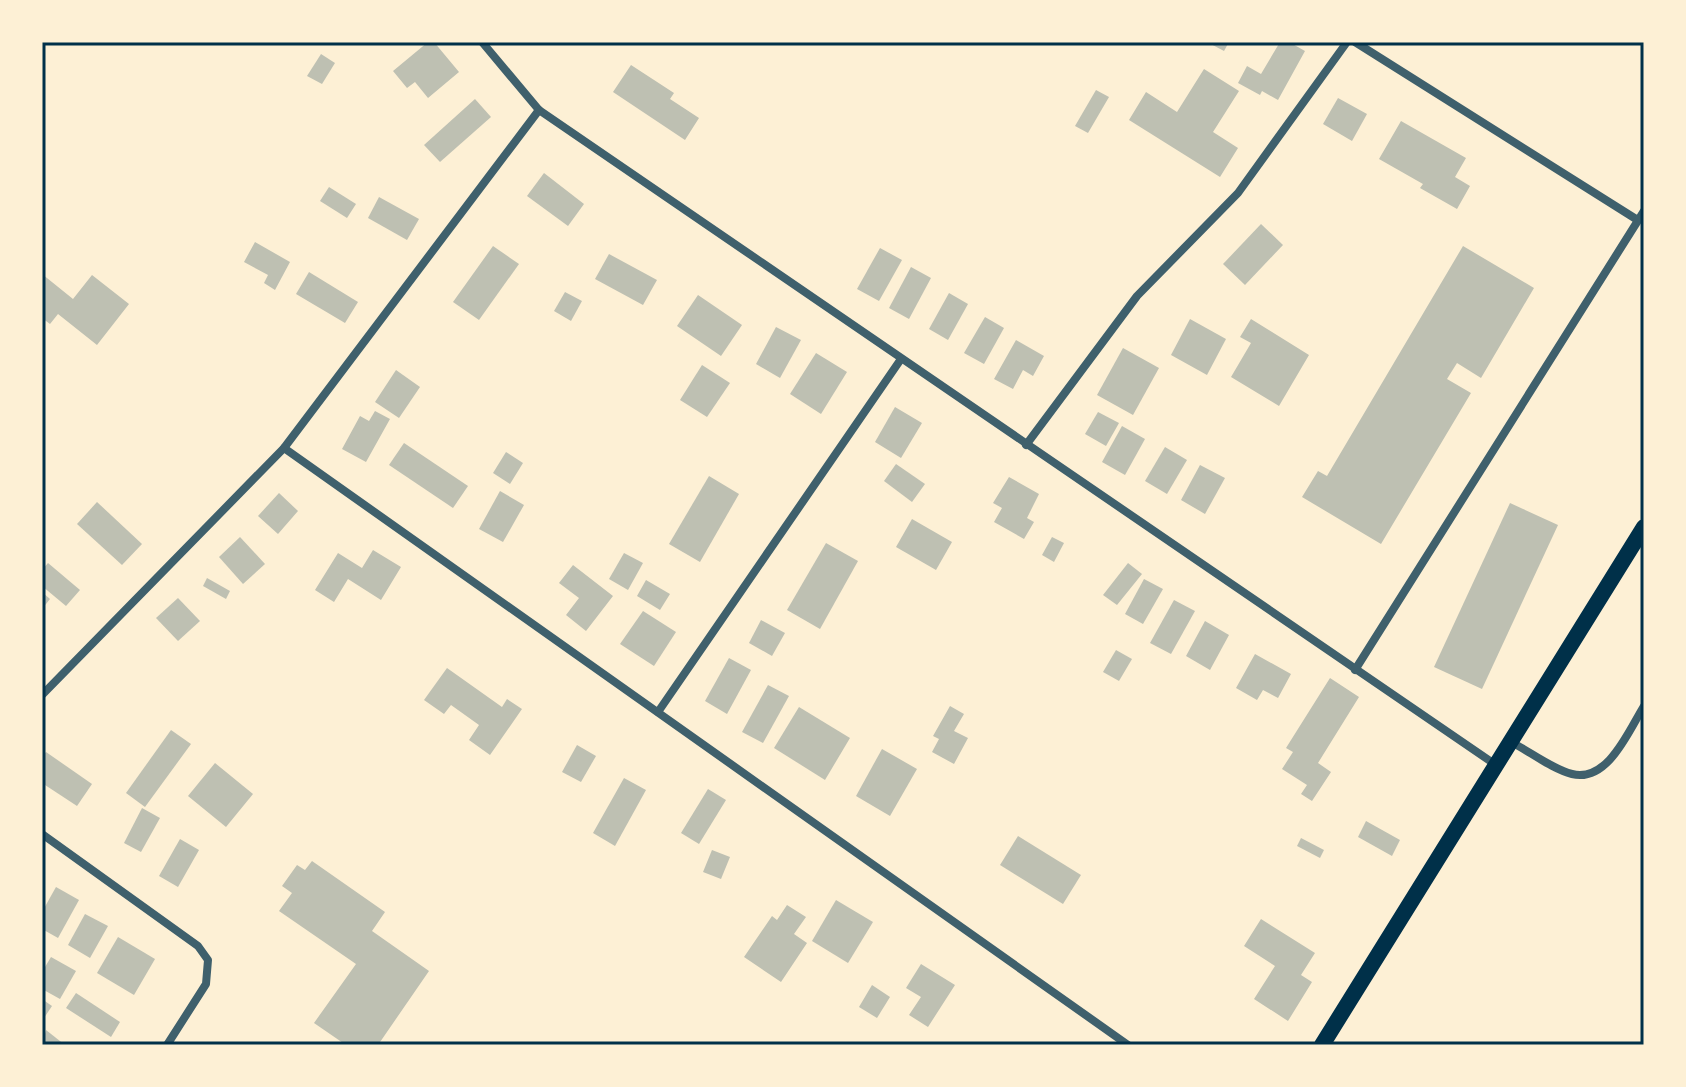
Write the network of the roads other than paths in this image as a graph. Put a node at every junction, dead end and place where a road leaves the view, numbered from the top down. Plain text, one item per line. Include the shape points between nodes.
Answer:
1 (482, 42) edge
2 (1347, 42) edge
3 (1355, 42) edge
4 (539, 110) junction
5 (1644, 211) edge
6 (1636, 219) junction
7 (901, 359) junction
8 (1026, 445) junction
9 (284, 448) junction
10 (1644, 527) edge
11 (1355, 670) junction
12 (42, 695) edge
13 (1644, 706) edge
14 (658, 712) junction
15 (1511, 742) junction
16 (1496, 765) junction
17 (42, 834) edge
18 (167, 1045) edge
19 (1128, 1045) edge
20 (1322, 1045) edge

1 - 4 street
2 - 8 street via 1238,193 1137,296
3 - 6 street
4 - 7 street
4 - 9 street
5 - 6 street
6 - 11 street
7 - 8 street
7 - 14 street
8 - 11 street
9 - 12 street
9 - 14 street
10 - 15 highway
11 - 16 street
13 - 15 street via 1611,759 1594,771 1573,774
14 - 19 street
15 - 16 highway
16 - 20 highway
17 - 18 street via 196,945 208,960 206,984

